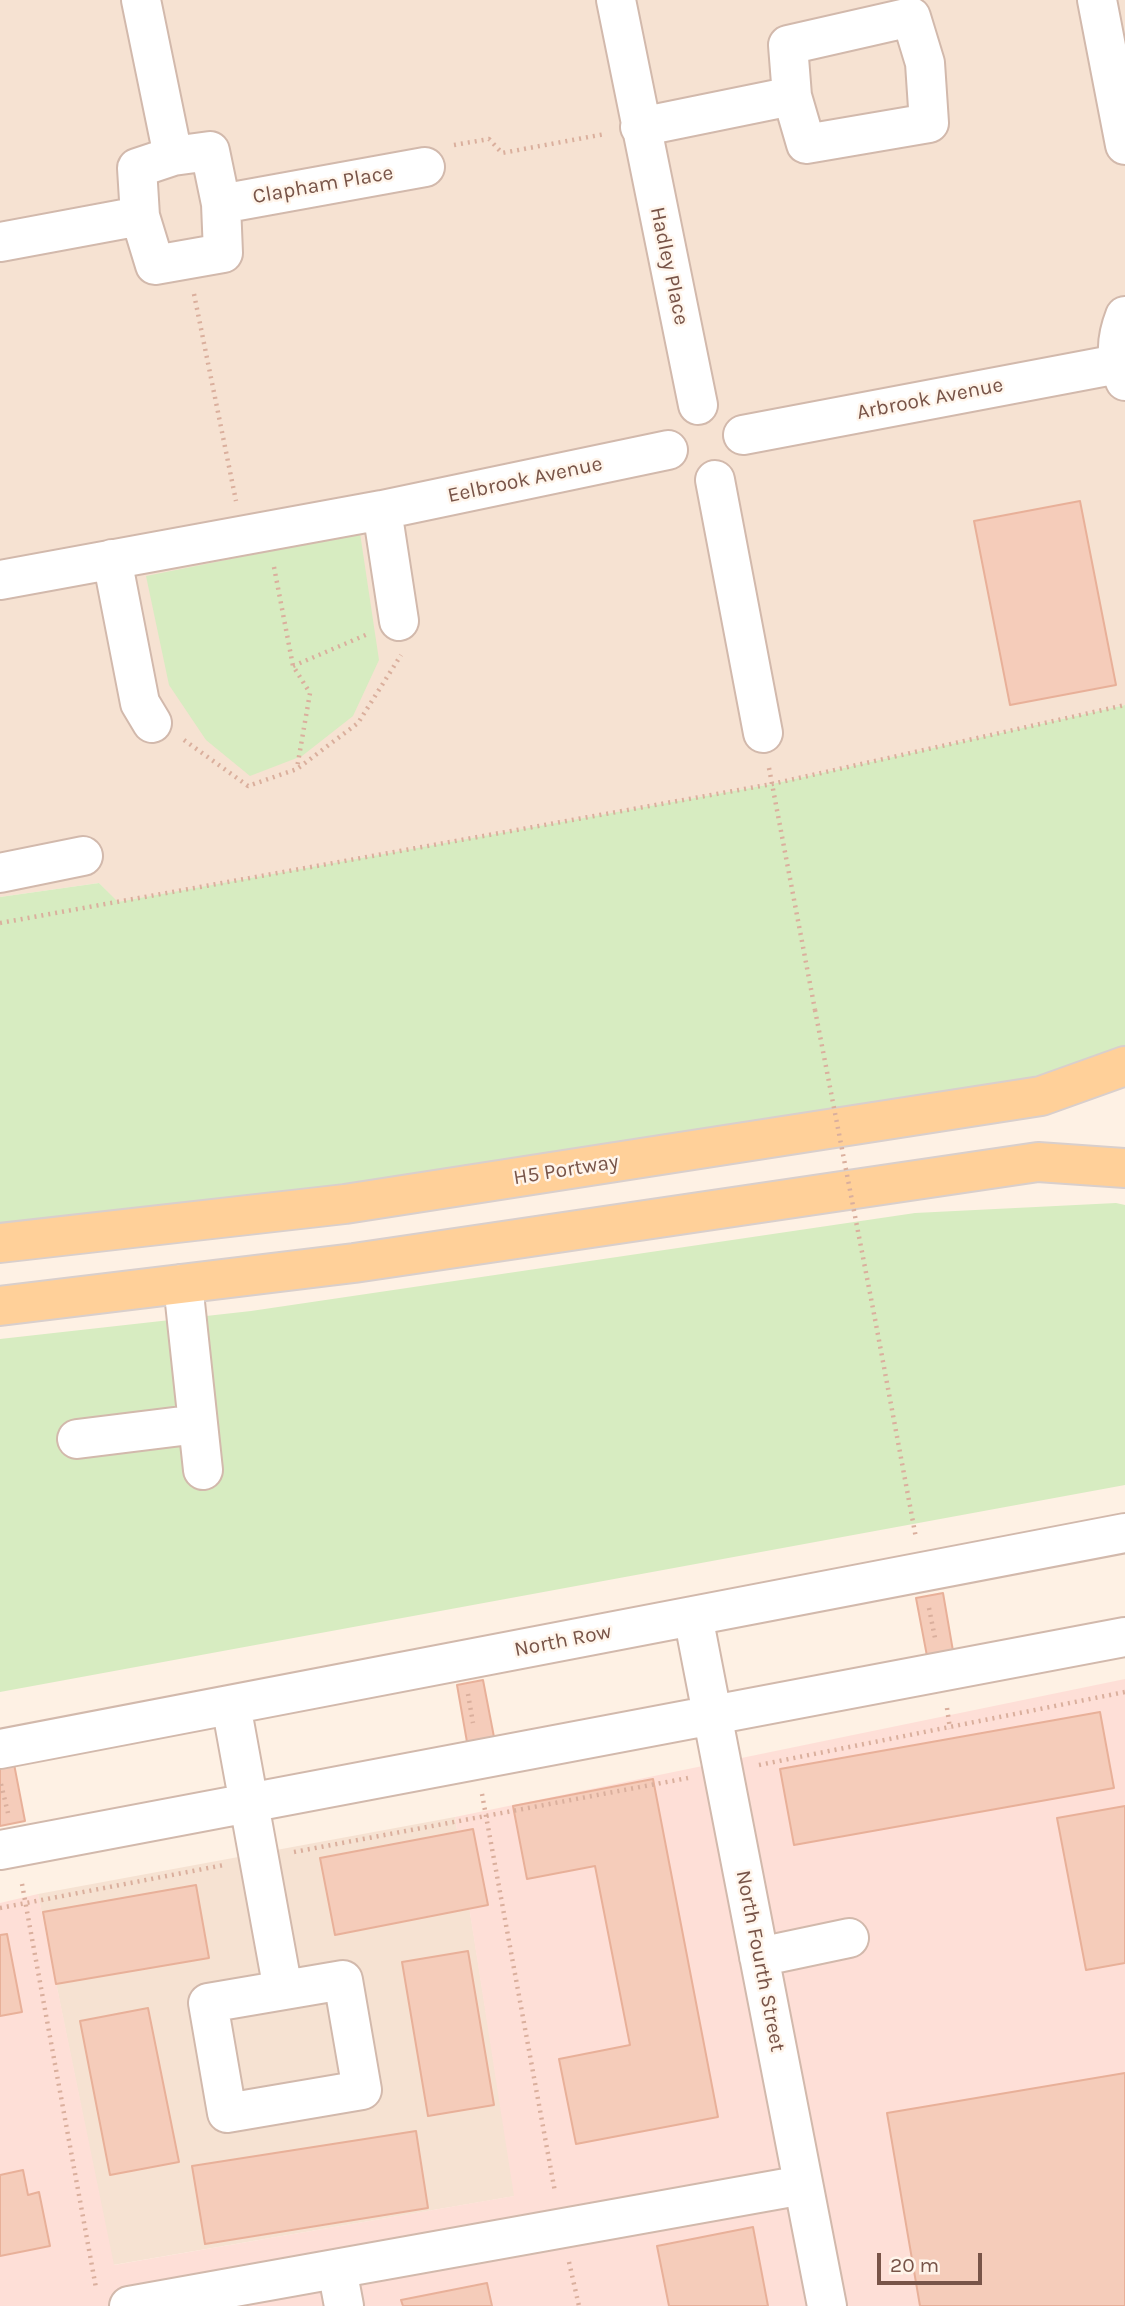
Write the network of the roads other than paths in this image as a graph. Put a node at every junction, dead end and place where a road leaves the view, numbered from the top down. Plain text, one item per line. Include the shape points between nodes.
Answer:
1 (141, 0) edge
2 (616, 0) edge
3 (1097, 0) edge
4 (792, 96) dead end
5 (640, 127) junction
6 (1125, 145) edge
7 (173, 156) junction
8 (425, 167) road end
9 (222, 204) junction
10 (140, 216) junction
11 (0, 242) edge
12 (1125, 316) edge
13 (1121, 373) edge
14 (698, 405) junction
15 (743, 435) junction
16 (668, 450) junction
17 (715, 480) junction
18 (382, 510) junction
19 (112, 559) junction
20 (0, 580) edge
21 (399, 621) road end
22 (152, 723) road end
23 (763, 733) road end
24 (83, 856) dead end
25 (0, 873) edge
26 (1125, 1066) edge
27 (1125, 1168) edge
28 (0, 1243) edge
29 (183, 1284) junction
30 (0, 1306) edge
31 (198, 1424) junction
32 (77, 1439) dead end
33 (203, 1469) dead end
34 (1125, 1533) edge
35 (692, 1616) junction
36 (1125, 1637) edge
37 (231, 1705) junction
38 (712, 1715) junction
39 (0, 1749) edge
40 (250, 1803) junction
41 (8, 1849) edge
42 (849, 1938) dead end
43 (759, 1957) junction
44 (283, 1990) junction
45 (803, 2185) junction
46 (337, 2269) junction
47 (113, 2299) edge
48 (344, 2306) edge
49 (827, 2306) edge

1 - 7 street
2 - 5 street, Hadley Place
3 - 6 street
4 - 5 street
5 - 14 street, Hadley Place
7 - 9 street via 210,151
7 - 10 street via 137,168
8 - 9 street, Clapham Place
9 - 10 street via 223,253 155,265
10 - 11 street
12 - 13 street via 1118,333
13 - 15 street, Arbrook Avenue
14 - 15 street via 731,414
14 - 16 street via 678,417
15 - 17 street via 735,468
16 - 17 street via 673,462 691,478
16 - 18 street, Eelbrook Avenue
17 - 23 street
18 - 19 street, Eelbrook Avenue
18 - 21 street
19 - 20 street, Eelbrook Avenue
19 - 22 street via 140,703
24 - 25 street
26 - 28 main road, H5 Portway via 1041,1096 357,1203
27 - 29 main road via 1038,1162
29 - 30 main road
29 - 31 street
31 - 32 street
31 - 33 street
34 - 35 street, North Row
35 - 37 street, North Row
35 - 38 street, North Fourth Street
36 - 38 street
37 - 39 street, North Row
37 - 40 street
38 - 40 street
38 - 43 street, North Fourth Street
40 - 41 street
40 - 44 street
42 - 43 street
43 - 45 street, North Fourth Street
44 - 44 street via 343,1980 362,2090 227,2113 208,2003
45 - 46 street
45 - 49 street, North Fourth Street
46 - 47 street
46 - 48 street

